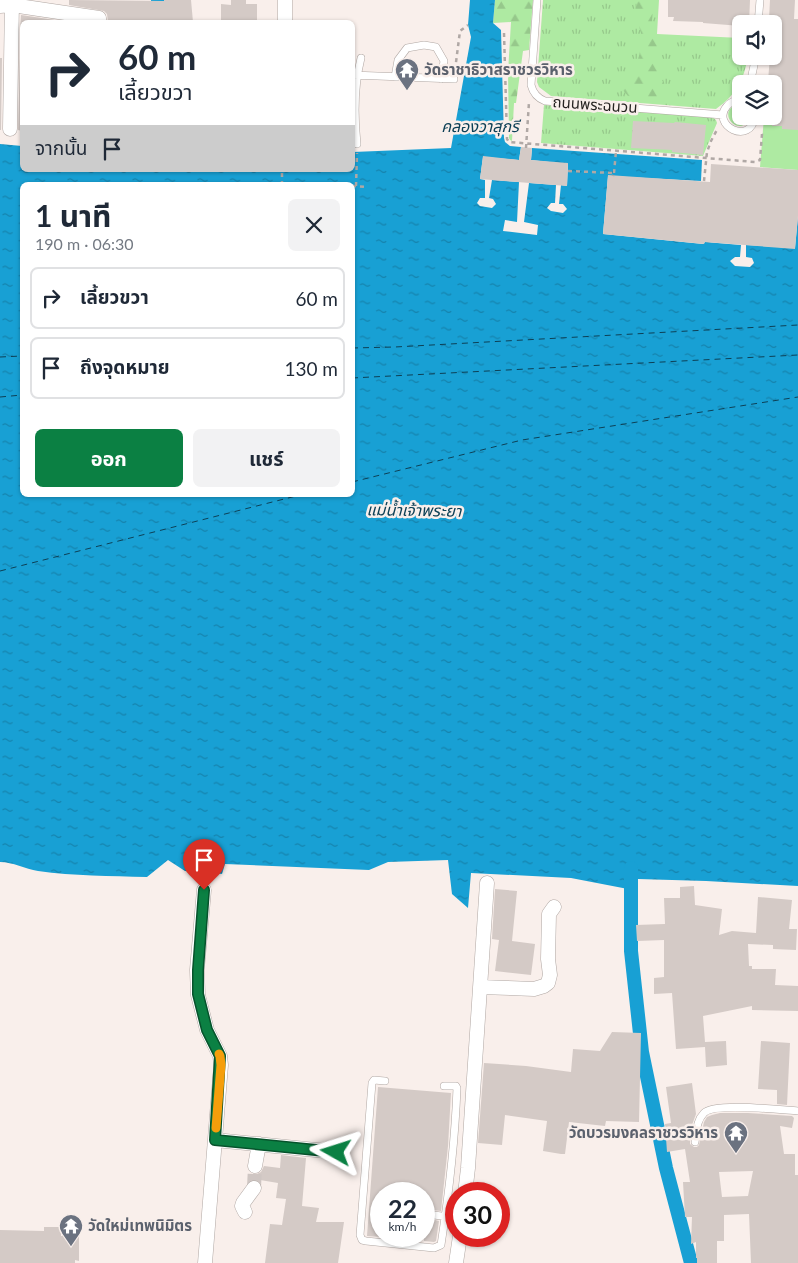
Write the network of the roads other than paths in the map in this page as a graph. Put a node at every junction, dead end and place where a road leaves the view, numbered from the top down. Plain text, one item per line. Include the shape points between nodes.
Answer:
1 (285, 0) edge
2 (537, 0) edge
3 (760, 0) edge
4 (8, 4) edge
5 (759, 15) edge
6 (99, 20) edge
7 (285, 20) edge
8 (361, 58) dead end
9 (355, 75) edge
10 (395, 77) junction
11 (440, 78) junction
12 (454, 79) road end
13 (732, 101) edge
14 (724, 118) junction
15 (751, 125) edge
16 (10, 129) dead end
17 (357, 144) road end
18 (487, 883) dead end
19 (204, 890) dead end
20 (554, 907) dead end
21 (480, 987) junction
22 (386, 1081) dead end
23 (444, 1086) dead end
24 (798, 1111) edge
25 (215, 1140) junction
26 (696, 1142) dead end
27 (259, 1144) junction
28 (336, 1152) dead end
29 (255, 1166) tunnel mouth
30 (448, 1182) edge
31 (466, 1182) edge
32 (254, 1188) tunnel mouth
33 (245, 1212) dead end
34 (435, 1215) edge
35 (445, 1217) joint
36 (458, 1247) edge
37 (205, 1263) edge
38 (456, 1263) edge

1 - 7 street
2 - 14 lane, ถนนพระฉนวน via 531,85 540,99
3 - 5 lane
4 - 6 street
4 - 16 street
8 - 9 lane
9 - 10 lane
9 - 17 lane
10 - 11 lane
10 - 11 lane via 398,60 407,48 424,45 436,47 444,61
11 - 12 lane
13 - 14 lane via 725,109
14 - 15 lane, ถนนพระฉนวน via 729,128 739,132
18 - 21 street
19 - 25 street via 198,994 207,1030 220,1056
20 - 21 street via 549,914 548,982 534,989
21 - 31 street
22 - 35 lane via 374,1080 372,1083 361,1238 436,1248 441,1245
23 - 30 lane via 457,1088
24 - 26 lane via 709,1109 698,1122
25 - 27 street
25 - 37 street
27 - 28 street
27 - 29 street
32 - 33 street via 243,1203
34 - 35 lane
36 - 38 street

